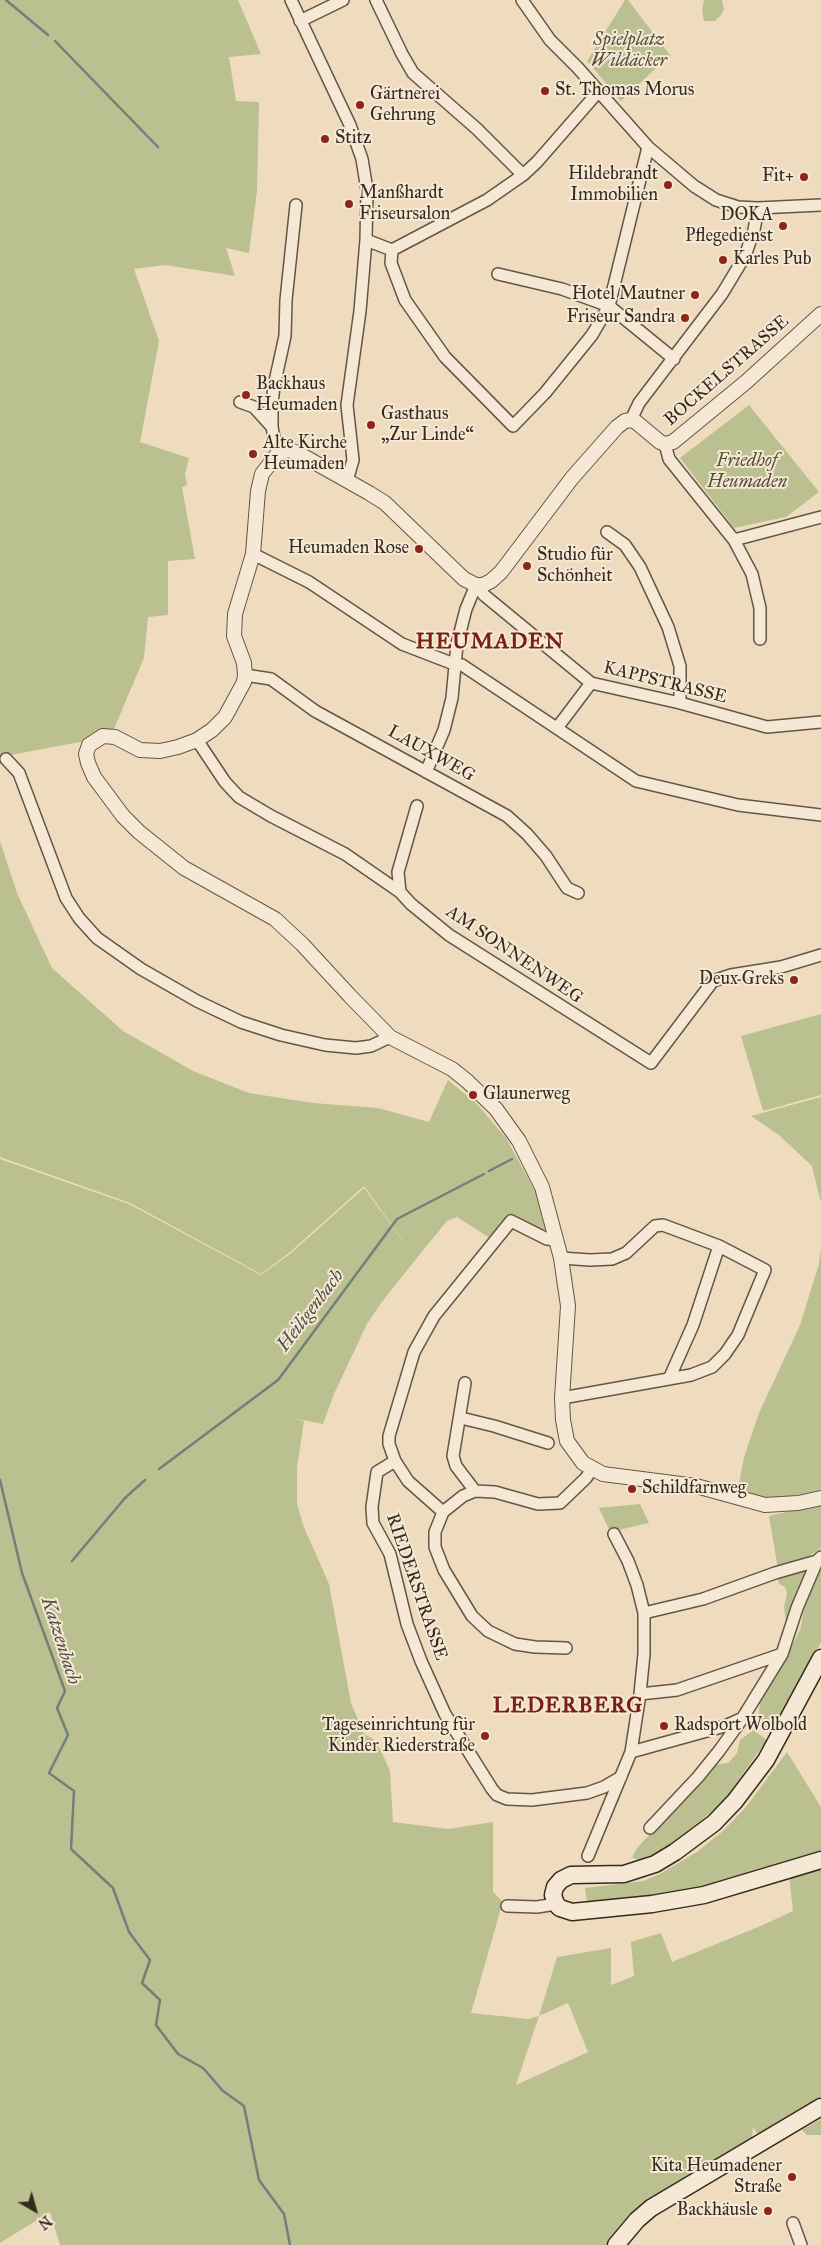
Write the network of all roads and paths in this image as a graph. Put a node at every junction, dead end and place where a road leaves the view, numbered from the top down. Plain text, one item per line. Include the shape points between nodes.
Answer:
1 (291, 0) edge
2 (343, 0) edge
3 (376, 0) edge
4 (522, 0) edge
5 (300, 21) junction
6 (599, 91) junction
7 (648, 147) junction
8 (523, 175) junction
9 (296, 205) dead end
10 (821, 205) edge
11 (758, 208) junction
12 (366, 240) junction
13 (392, 250) junction
14 (498, 274) dead end
15 (609, 306) junction
16 (821, 314) edge
17 (674, 359) junction
18 (240, 402) dead end
19 (631, 420) junction
20 (272, 427) junction
21 (665, 444) junction
22 (282, 451) junction
23 (347, 481) junction
24 (821, 517) edge
25 (607, 532) dead end
26 (734, 540) junction
27 (253, 554) junction
28 (476, 585) junction
29 (760, 638) dead end
30 (454, 664) junction
31 (245, 675) junction
32 (592, 683) junction
33 (680, 704) junction
34 (821, 722) edge
35 (557, 728) junction
36 (197, 740) junction
37 (6, 759) dead end
38 (426, 772) junction
39 (416, 806) dead end
40 (821, 815) edge
41 (400, 892) junction
42 (578, 893) dead end
43 (821, 955) edge
44 (390, 1037) junction
45 (556, 1240) junction
46 (719, 1246) junction
47 (561, 1258) junction
48 (669, 1379) junction
49 (465, 1383) dead end
50 (562, 1398) junction
51 (461, 1418) junction
52 (548, 1443) dead end
53 (395, 1462) junction
54 (592, 1469) junction
55 (475, 1491) junction
56 (821, 1498) edge
57 (443, 1512) junction
58 (614, 1534) dead end
59 (819, 1559) edge
60 (644, 1613) junction
61 (566, 1648) dead end
62 (782, 1654) junction
63 (821, 1658) edge
64 (640, 1694) junction
65 (742, 1719) junction
66 (631, 1752) junction
67 (621, 1777) junction
68 (650, 1828) dead end
69 (588, 1856) dead end
70 (821, 1860) edge
71 (556, 1904) junction
72 (507, 1906) dead end
73 (821, 2107) edge
74 (793, 2223) dead end
75 (616, 2245) edge
76 (801, 2245) edge

1 - 5 street
2 - 5 street
3 - 8 street via 414,73
4 - 6 street via 550,40
5 - 12 street via 350,125 362,159 367,190
6 - 7 street
6 - 8 street via 566,132
7 - 11 street via 716,200
7 - 15 street
8 - 13 street via 487,200
9 - 20 street via 285,336 274,386
10 - 11 street
11 - 17 street via 745,256 722,294
12 - 13 street
12 - 23 street via 347,405 353,460
13 - 15 street via 391,263 406,300 446,357 513,426 592,335
14 - 15 street via 562,289
15 - 17 street
16 - 21 street, BOCKELSTRASSE via 695,426
17 - 19 street
18 - 20 street via 254,407
19 - 21 street, BOCKELSTRASSE
19 - 28 street via 617,427 591,456 500,572 491,581
20 - 22 street
21 - 26 street via 669,459
22 - 23 street via 298,453
22 - 27 street via 262,474
23 - 28 street via 385,503 448,566
24 - 26 street
25 - 33 street via 625,545 640,567 668,627 680,666
26 - 29 street via 752,574 760,608
27 - 30 street via 308,582 402,644
27 - 31 street via 235,614 234,636
28 - 30 street via 466,609
28 - 32 street, KAPPSTRASSE
30 - 35 street via 476,673
30 - 38 street via 452,698 444,730
31 - 36 street via 226,717
31 - 38 street, LAUXWEG via 271,679 315,711
32 - 33 street, KAPPSTRASSE
32 - 35 street
33 - 34 street, KAPPSTRASSE via 767,727
35 - 40 street via 636,781 738,805
36 - 41 street, AM SONNENWEG via 224,782 239,797 346,854
36 - 44 street via 160,752 140,750 115,737 103,736 89,745 86,754 105,793 139,832 184,868 275,919
37 - 44 street via 19,773 66,898 97,938 142,970 241,1022 326,1045 356,1048 372,1046
38 - 42 street, LAUXWEG via 507,816 546,856 567,888
39 - 41 street via 398,872
41 - 43 street, AM SONNENWEG via 449,935 651,1063 713,981 782,967
44 - 45 street via 452,1070 496,1109 519,1141 542,1187
45 - 47 street
45 - 53 street via 547,1239 510,1221 434,1316 414,1352 402,1387 389,1436
46 - 47 street via 663,1225 655,1226 626,1253 612,1258
46 - 48 street via 693,1325
46 - 48 street via 765,1270 741,1328 725,1354 712,1367
47 - 50 street via 568,1306
48 - 50 street
49 - 51 street
50 - 54 street via 567,1441 574,1453
51 - 52 street
51 - 55 street via 453,1456 456,1466
53 - 57 street via 408,1481
53 - 67 street, RIEDERSTRASSE via 378,1472 372,1507 373,1523 390,1554 407,1624 421,1661 445,1714 492,1789 507,1799 532,1800 586,1793
54 - 55 street via 560,1503 538,1504 495,1492
54 - 56 street via 616,1476 696,1486 765,1505
55 - 57 street via 451,1503
57 - 61 street via 435,1532 435,1547 444,1570 472,1616 488,1631 515,1644
58 - 60 street via 631,1569
59 - 60 street via 703,1599
59 - 62 street via 797,1608
60 - 64 street
62 - 64 street via 677,1690
62 - 65 street
63 - 71 main road via 766,1760 714,1823 675,1852 640,1870 611,1875 571,1875 561,1880 554,1887
64 - 66 street
65 - 66 street
65 - 68 street via 698,1777
66 - 67 street
67 - 69 street
70 - 71 main road via 680,1900 579,1912 564,1911
71 - 72 street
73 - 75 main road via 651,2208
74 - 76 street

